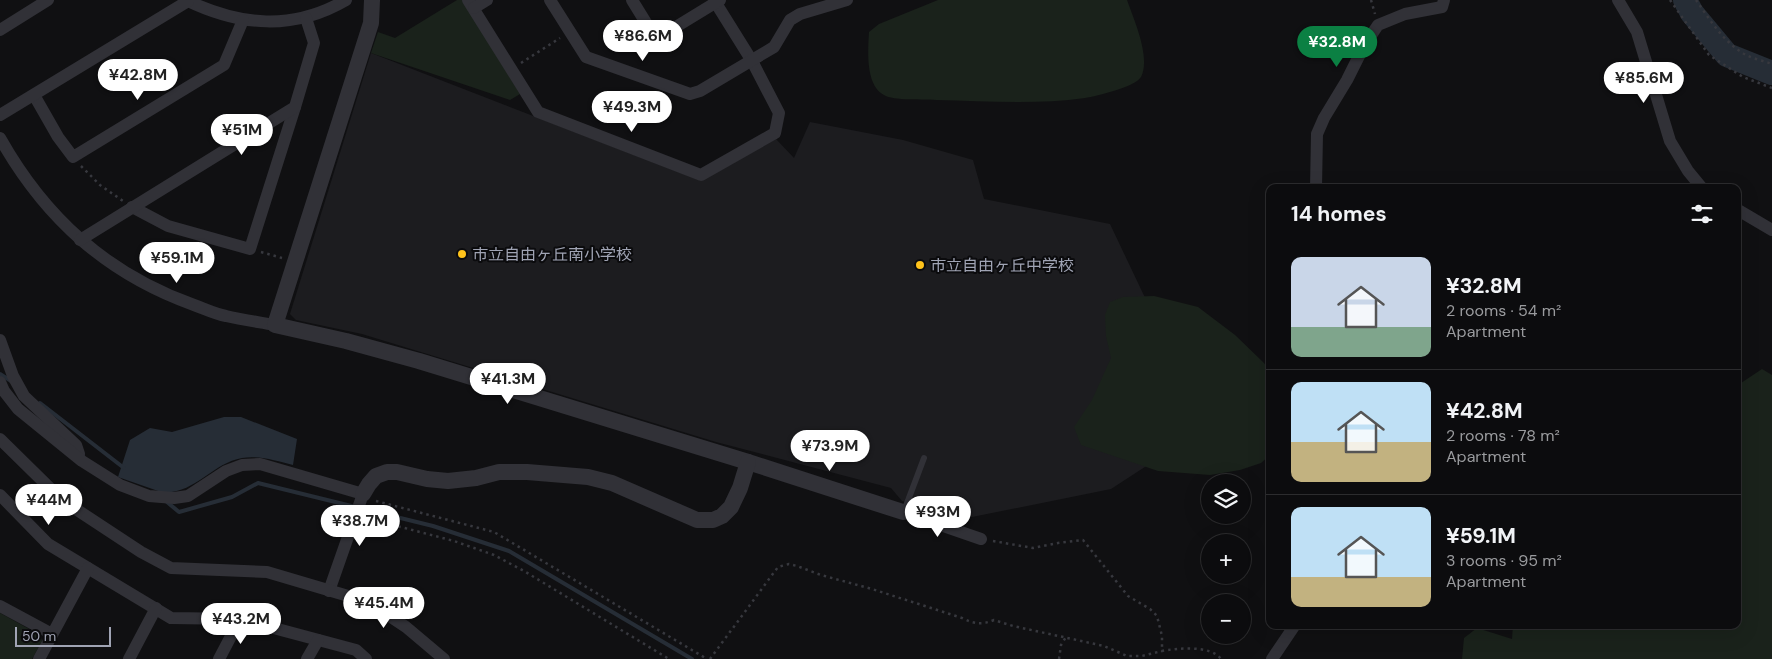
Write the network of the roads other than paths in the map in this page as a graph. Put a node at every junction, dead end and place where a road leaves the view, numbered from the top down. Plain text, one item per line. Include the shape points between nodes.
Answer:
1 (48, 0) edge
2 (187, 0) edge
3 (346, 0) edge
4 (372, 0) edge
5 (487, 0) edge
6 (550, 0) edge
7 (632, 0) edge
8 (847, 0) edge
9 (1444, 0) edge
10 (1618, 0) edge
11 (716, 1) edge
12 (471, 4) edge
13 (306, 18) junction
14 (243, 20) junction
15 (0, 30) edge
16 (752, 61) junction
17 (34, 95) junction
18 (295, 107) junction
19 (0, 116) edge
20 (0, 138) edge
21 (1316, 184) edge
22 (1699, 184) edge
23 (132, 207) junction
24 (1741, 212) edge
25 (1772, 230) edge
26 (80, 240) junction
27 (275, 325) junction
28 (0, 340) edge
29 (0, 382) edge
30 (1, 440) edge
31 (924, 458) dead end
32 (82, 461) junction
33 (748, 462) junction
34 (363, 494) junction
35 (0, 495) edge
36 (903, 512) junction
37 (982, 539) road end
38 (88, 568) junction
39 (329, 591) junction
40 (0, 606) edge
41 (156, 608) junction
42 (240, 619) junction
43 (1292, 629) edge
44 (52, 634) junction
45 (318, 640) junction
46 (38, 659) edge
47 (129, 659) edge
48 (219, 659) edge
49 (307, 659) edge
50 (366, 659) edge
51 (444, 659) edge
52 (1272, 659) edge

1 - 15 street
2 - 14 street via 220,15
2 - 17 street
3 - 13 street
4 - 27 street via 371,23
5 - 12 street
6 - 16 street via 586,57 690,94
7 - 11 street via 656,39
8 - 16 street via 790,20 774,47
9 - 21 street via 1442,7 1404,14 1378,25 1317,134
10 - 22 street via 1637,32 1670,141
11 - 16 street
12 - 16 street via 538,112 701,175 774,133 779,113
13 - 14 street via 265,22
13 - 18 street via 314,43
14 - 17 street via 224,65 73,157 58,138
17 - 19 street
18 - 23 street
18 - 23 street via 250,249 168,226
20 - 26 street via 31,187 56,218
23 - 26 street
24 - 25 street
26 - 27 street via 114,266 170,296 225,316
27 - 33 street via 419,361
28 - 32 street via 24,396 76,445
29 - 32 street via 18,409
30 - 39 street via 62,500 140,552 171,568 267,572
31 - 36 lane
32 - 34 street via 120,486 149,496 188,496 226,471 242,465 260,464
33 - 34 street via 730,507 713,520 697,520 612,483 588,477 527,472 499,472 448,481 386,472 376,476
33 - 36 street
34 - 39 street
35 - 38 street via 48,544
36 - 37 street
38 - 41 street
38 - 44 street
39 - 51 street via 379,609
40 - 44 street
41 - 42 street via 171,618
41 - 47 street
42 - 45 street
42 - 48 street
43 - 52 street
44 - 46 street
45 - 49 street
45 - 50 street via 356,650

